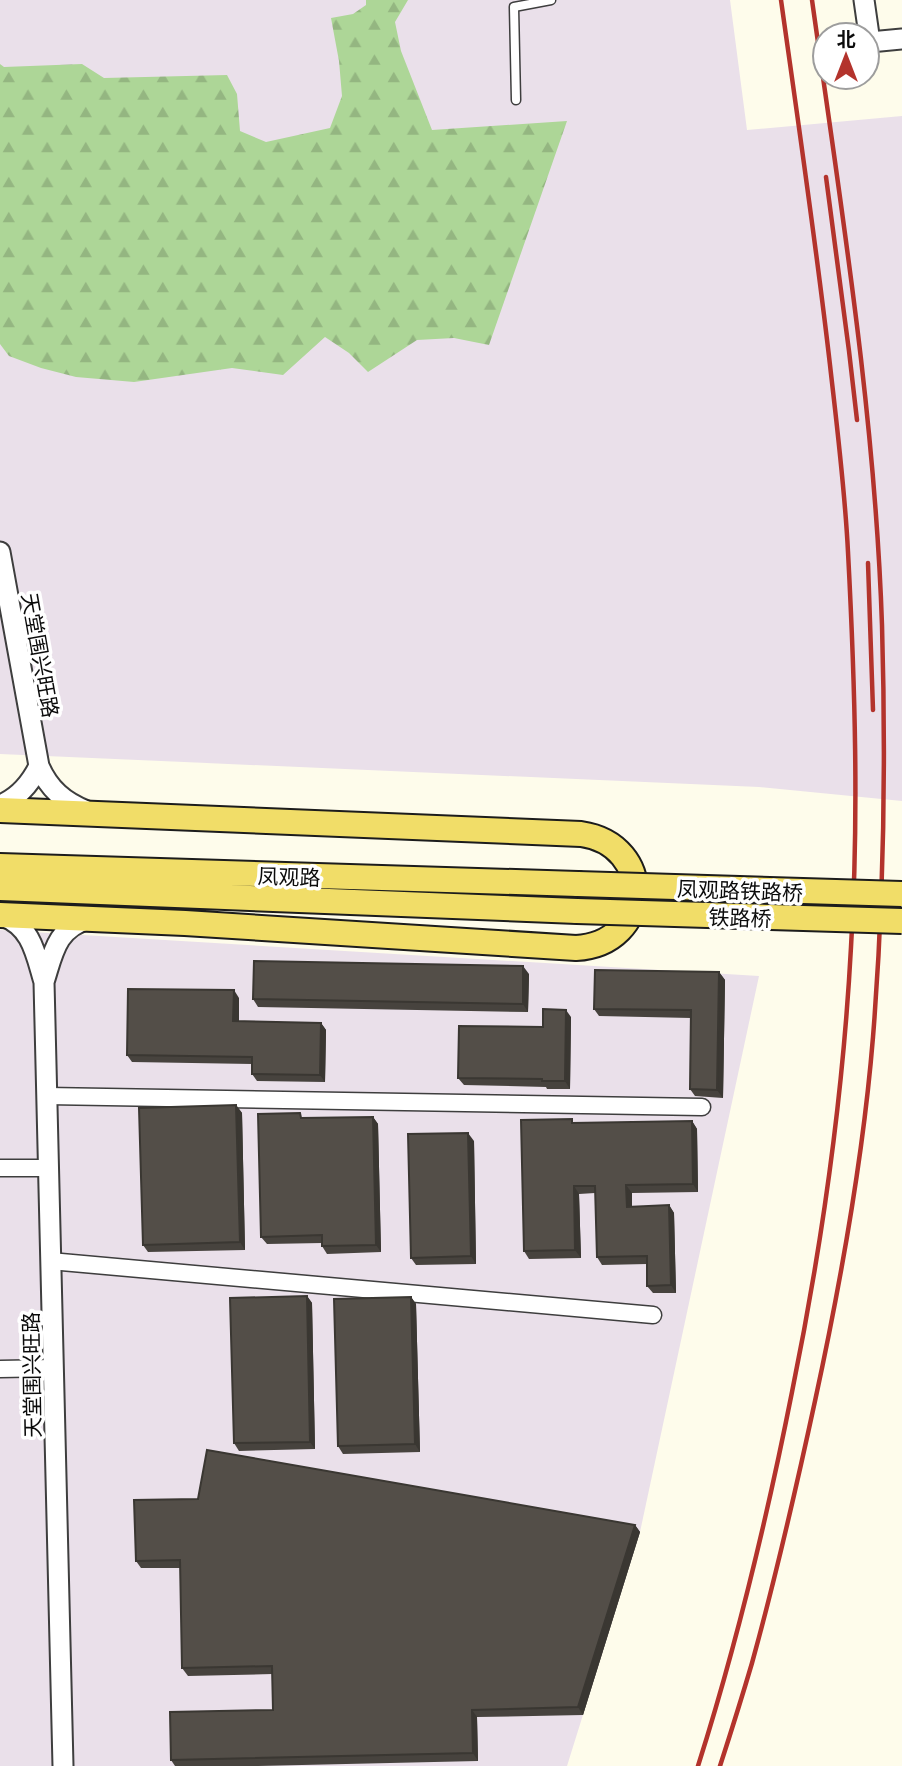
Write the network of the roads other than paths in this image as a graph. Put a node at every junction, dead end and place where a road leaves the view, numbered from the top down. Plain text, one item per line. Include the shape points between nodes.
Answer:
1 (551, 0) edge
2 (864, 0) edge
3 (902, 39) edge
4 (516, 100) dead end
5 (0, 552) edge
6 (38, 766) junction
7 (0, 807) edge
8 (98, 814) junction
9 (0, 866) edge
10 (578, 884) joint
11 (0, 888) edge
12 (902, 894) edge
13 (307, 900) junction
14 (577, 911) joint
15 (0, 915) edge
16 (93, 919) junction
17 (902, 921) edge
18 (185, 923) junction
19 (44, 982) junction
20 (47, 1096) junction
21 (702, 1107) dead end
22 (0, 1168) edge
23 (48, 1168) junction
24 (50, 1261) junction
25 (653, 1315) dead end
26 (53, 1368) junction
27 (0, 1369) edge
28 (63, 1766) edge

1 - 4 lane via 514,6
2 - 3 street via 870,43
5 - 6 street, 天堂围兴旺路
6 - 7 street via 22,792
6 - 8 street via 66,802
7 - 8 main road
8 - 18 main road via 580,834 602,839 620,853 635,883 634,905 624,925 608,940 587,948
9 - 10 main road, 凤观路
10 - 12 main road, 凤观路铁路桥, bridge
11 - 13 main road, 凤观路
13 - 14 main road, 凤观路
13 - 18 main road
14 - 17 main road, 铁路桥, bridge
15 - 16 main road
15 - 19 street via 26,933
16 - 18 main road
16 - 19 street via 65,932
19 - 20 street, 天堂围兴旺路
20 - 21 street
20 - 23 street, 天堂围兴旺路
22 - 23 street
23 - 24 street, 天堂围兴旺路
24 - 25 street
24 - 26 street, 天堂围兴旺路
26 - 27 street
26 - 28 street, 天堂围兴旺路

